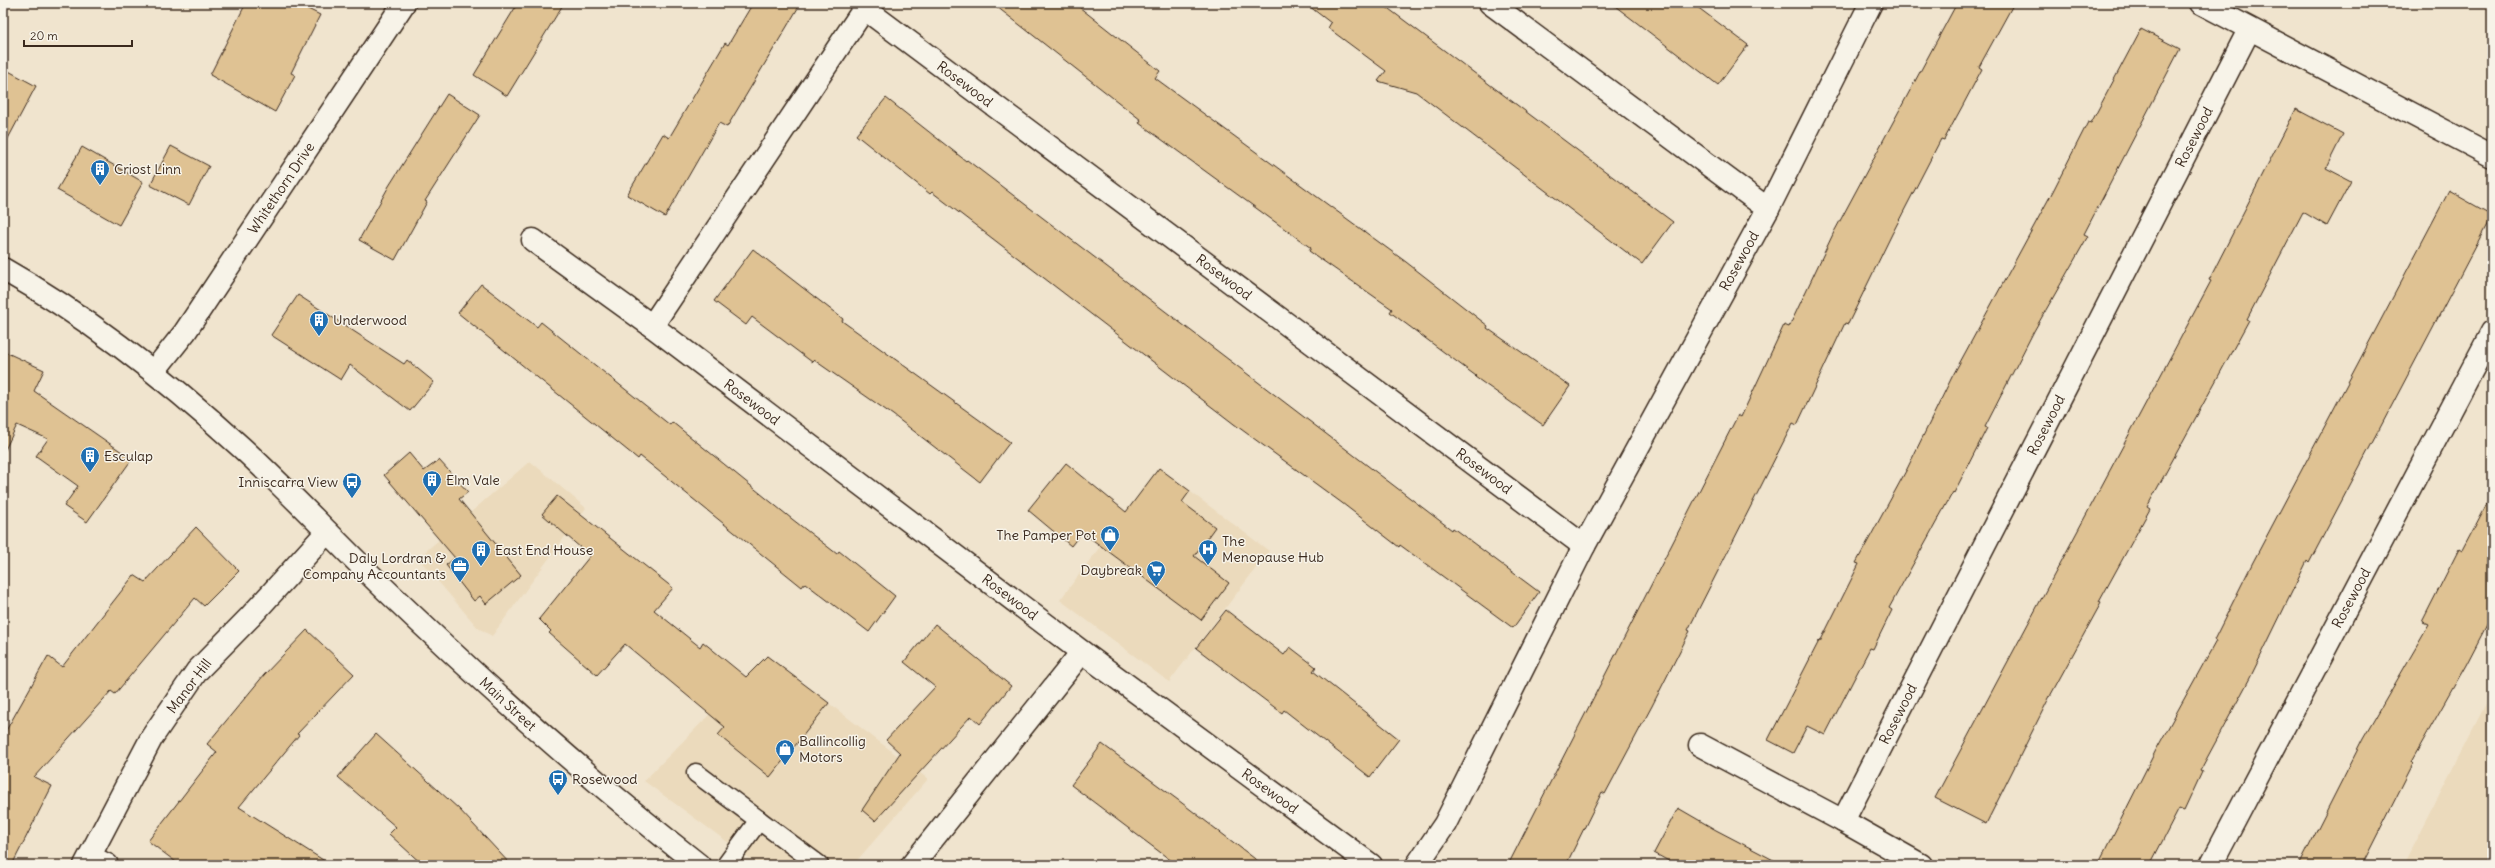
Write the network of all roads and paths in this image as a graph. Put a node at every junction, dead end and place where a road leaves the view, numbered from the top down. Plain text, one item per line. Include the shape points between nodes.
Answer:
1 (404, 3) edge
2 (1490, 3) edge
3 (1871, 3) edge
4 (2201, 3) edge
5 (867, 6) edge
6 (2249, 30) junction
7 (2492, 156) edge
8 (1768, 208) junction
9 (533, 240) dead end
10 (3, 269) edge
11 (652, 326) junction
12 (2492, 332) edge
13 (154, 371) junction
14 (327, 532) junction
15 (1584, 546) junction
16 (1082, 652) junction
17 (1700, 745) dead end
18 (696, 773) dead end
19 (759, 820) junction
20 (1843, 821) junction
21 (94, 862) edge
22 (699, 865) edge
23 (726, 865) edge
24 (819, 865) edge
25 (912, 865) edge
26 (1371, 865) edge
27 (1417, 865) edge
28 (1921, 865) edge
29 (2211, 865) edge

1 - 13 street, Whitethorn Drive via 185,332
2 - 8 street
3 - 8 street, Rosewood
4 - 6 street
5 - 11 street, Rosewood
5 - 15 street, Rosewood
6 - 7 street
6 - 20 street, Rosewood
8 - 15 street, Rosewood
9 - 11 street, Rosewood
10 - 13 street, Main Street via 80,317
11 - 16 street, Rosewood
12 - 29 street, Rosewood
13 - 14 street, Main Street via 243,449
14 - 21 street, Manor Hill via 197,672 152,737
14 - 22 street, Main Street via 572,762
15 - 27 street, Rosewood via 1445,824
16 - 25 street
16 - 26 street, Rosewood
17 - 20 street
18 - 19 lane
19 - 23 lane
19 - 24 lane
20 - 28 street

